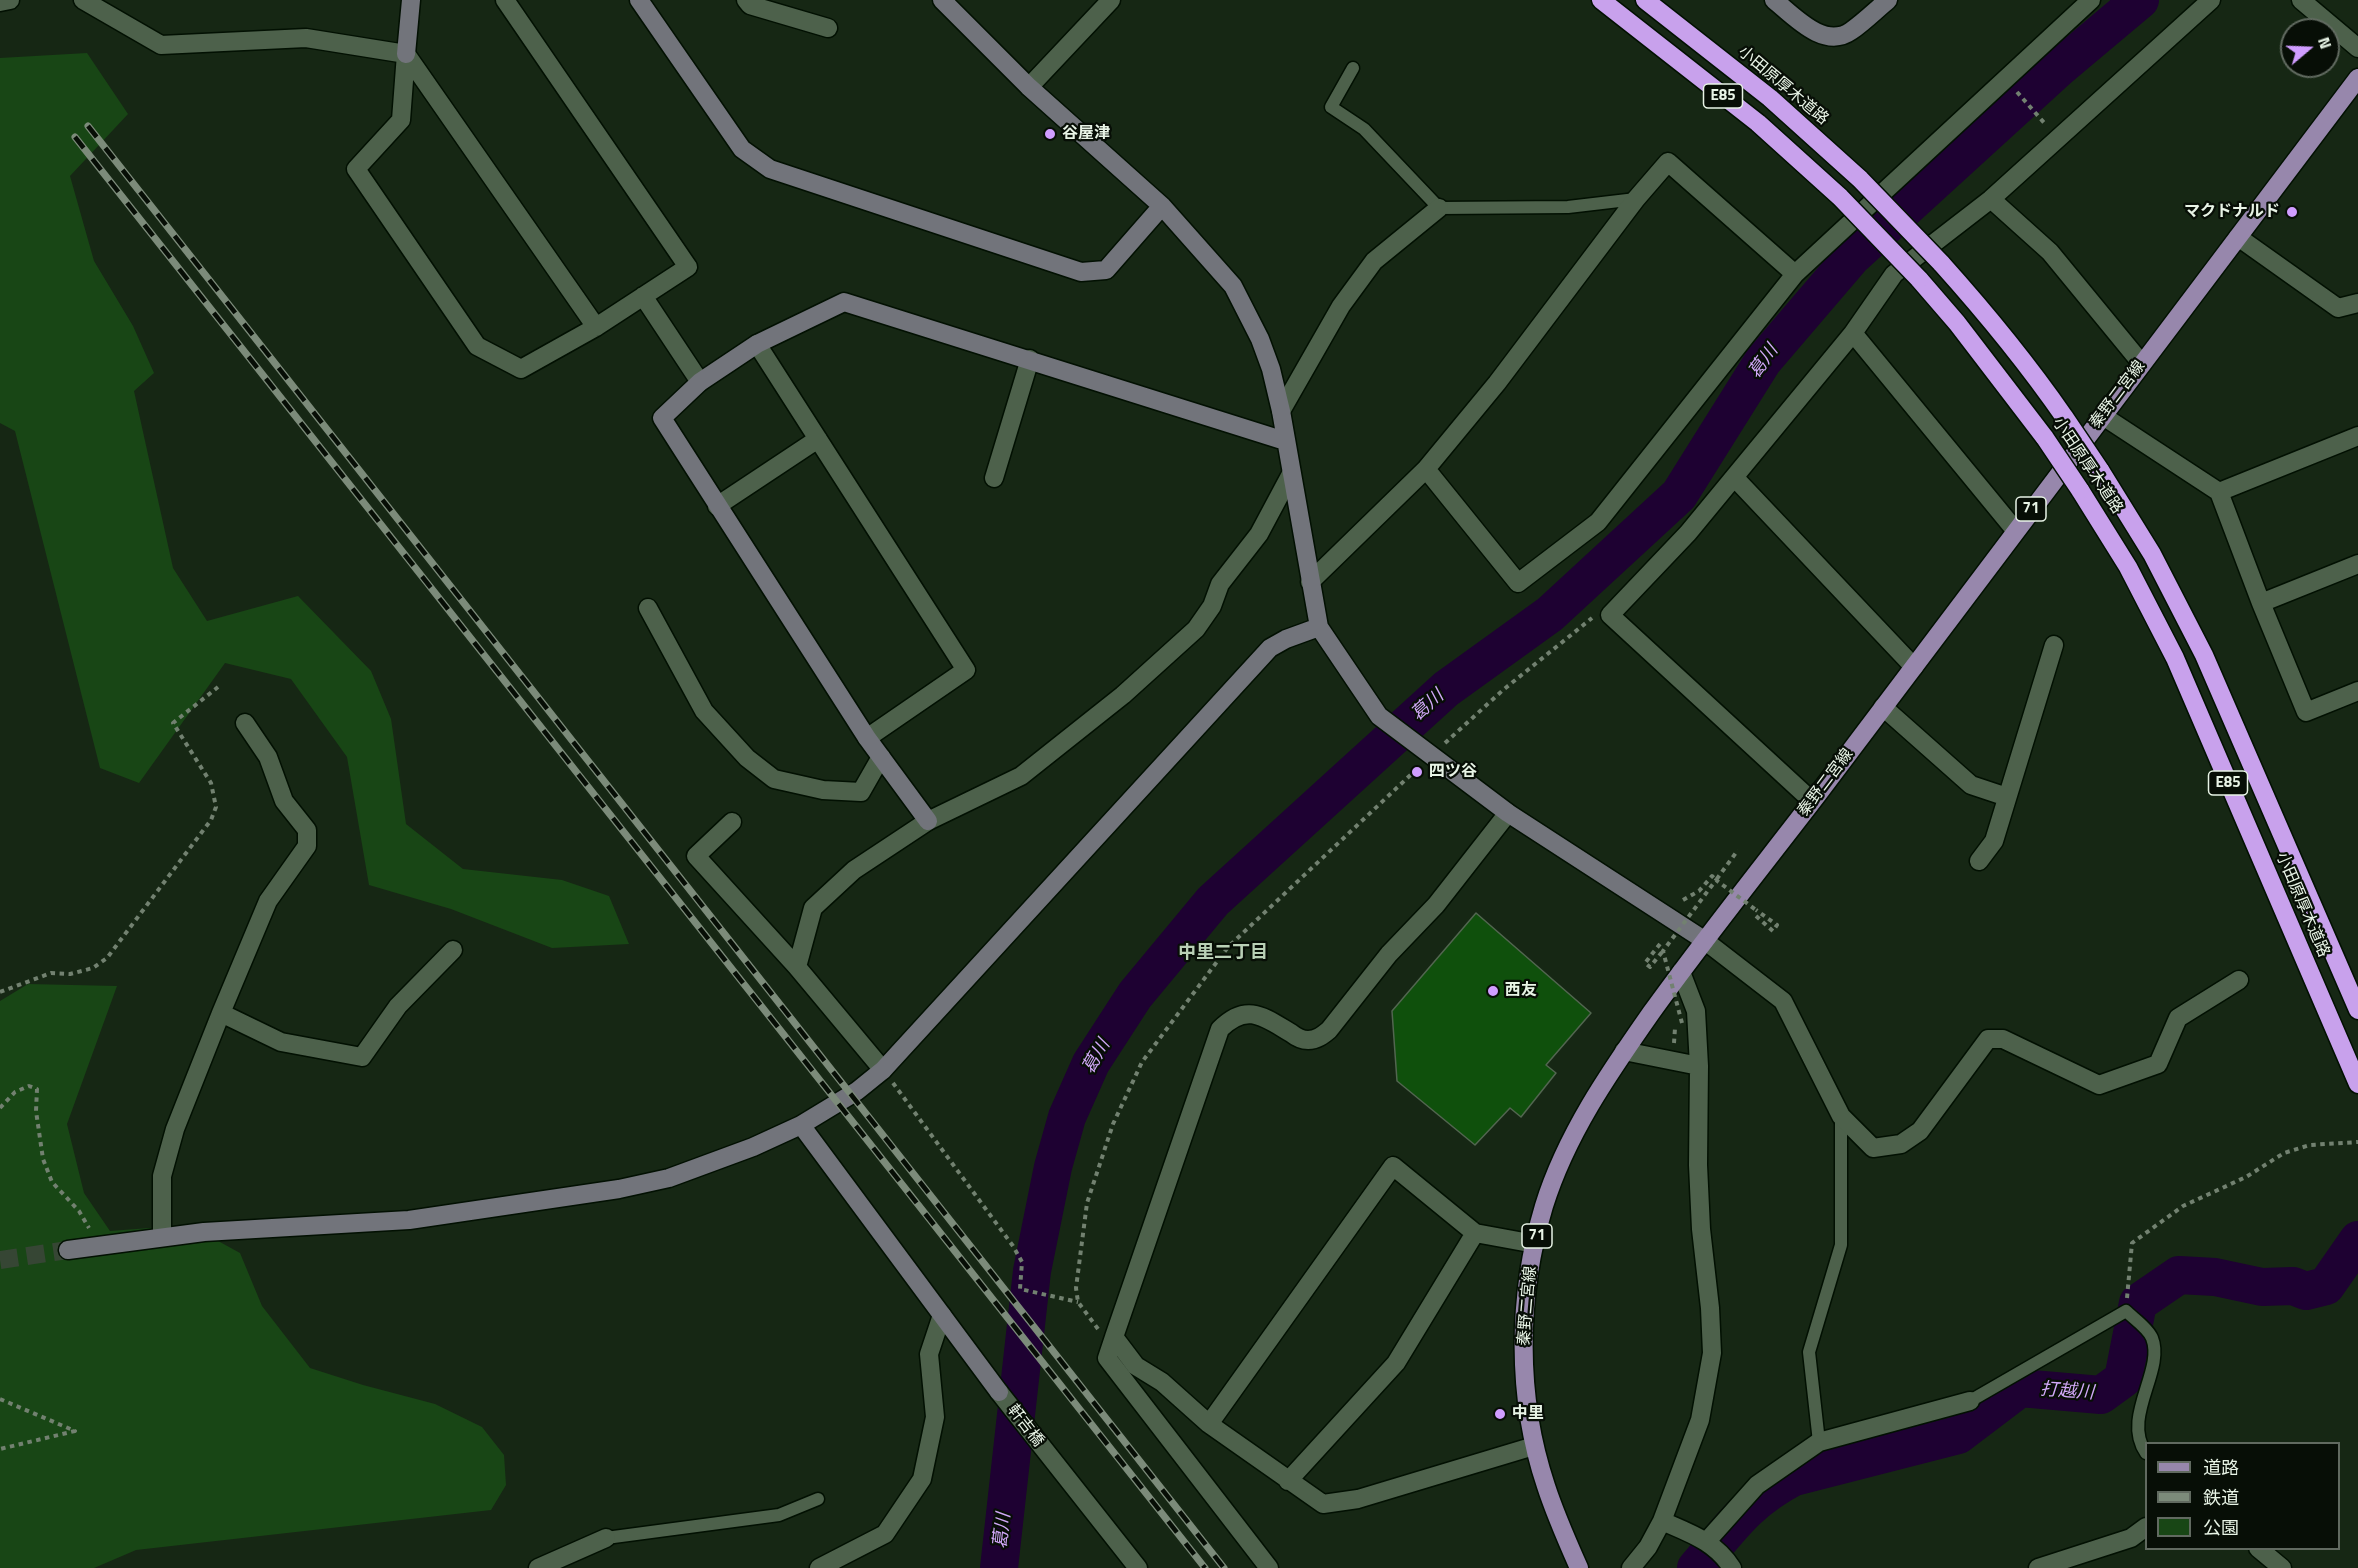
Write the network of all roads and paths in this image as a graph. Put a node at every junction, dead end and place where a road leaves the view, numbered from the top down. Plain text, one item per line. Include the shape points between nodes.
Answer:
1 (10, 0) edge
2 (83, 0) edge
3 (411, 0) edge
4 (505, 0) edge
5 (639, 0) edge
6 (746, 0) edge
7 (942, 0) edge
8 (1601, 0) edge
9 (1645, 0) edge
10 (1774, 0) edge
11 (1888, 0) edge
12 (2091, 0) edge
13 (2211, 0) edge
14 (2301, 0) edge
15 (0, 2) edge
16 (1099, 4) edge
17 (2070, 7) edge
18 (828, 28) dead end
19 (2358, 48) edge
20 (406, 54) junction
21 (1353, 68) dead end
22 (2358, 78) edge
23 (1029, 87) junction
24 (2014, 89) dead end
25 (2050, 129) dead end
26 (1636, 199) junction
27 (1991, 199) junction
28 (1162, 206) junction
29 (1439, 208) junction
30 (2238, 237) junction
31 (1796, 274) junction
32 (643, 296) junction
33 (2358, 303) edge
34 (596, 327) junction
35 (1853, 333) junction
36 (757, 344) junction
37 (1029, 359) junction
38 (2142, 364) junction
39 (700, 382) junction
40 (1281, 411) junction
41 (2103, 416) junction
42 (2358, 436) edge
43 (818, 439) junction
44 (1285, 441) junction
45 (1426, 469) junction
46 (1291, 474) junction
47 (1734, 477) junction
48 (994, 478) dead end
49 (2219, 492) junction
50 (717, 506) junction
51 (2015, 530) junction
52 (2358, 564) edge
53 (1310, 582) junction
54 (2262, 603) junction
55 (648, 608) dead end
56 (1610, 615) junction
57 (1319, 627) junction
58 (2054, 645) dead end
59 (1914, 667) junction
60 (218, 687) dead end
61 (2358, 691) edge
62 (1884, 707) junction
63 (245, 723) dead end
64 (867, 738) junction
65 (1432, 755) junction
66 (881, 757) junction
67 (2007, 797) junction
68 (1812, 801) junction
69 (1508, 813) junction
70 (928, 821) junction
71 (732, 822) dead end
72 (1738, 850) dead end
73 (1979, 861) dead end
74 (1716, 880) junction
75 (1683, 900) dead end
76 (1756, 916) dead end
77 (1704, 940) junction
78 (1660, 944) dead end
79 (453, 950) dead end
80 (1663, 951) junction
81 (797, 967) junction
82 (1681, 972) junction
83 (2239, 980) dead end
84 (0, 992) edge
85 (2358, 1010) edge
86 (221, 1013) junction
87 (1682, 1023) dead end
88 (1624, 1051) junction
89 (1700, 1066) junction
90 (883, 1070) junction
91 (2358, 1084) edge
92 (0, 1107) edge
93 (1841, 1116) junction
94 (801, 1125) junction
95 (2358, 1142) edge
96 (1475, 1233) junction
97 (162, 1237) junction
98 (1535, 1244) junction
99 (95, 1246) junction
100 (68, 1250) tunnel mouth
101 (1078, 1302) junction
102 (2126, 1311) junction
103 (942, 1316) junction
104 (1112, 1342) junction
105 (0, 1399) edge
106 (1970, 1401) joint
107 (1209, 1424) junction
108 (1819, 1442) junction
109 (1534, 1446) junction
110 (0, 1449) edge
111 (2145, 1451) edge
112 (1288, 1480) junction
113 (818, 1499) dead end
114 (1662, 1521) junction
115 (2145, 1528) edge
116 (606, 1538) joint
117 (1707, 1541) junction
118 (2260, 1550) edge
119 (1122, 1559) edge
120 (1728, 1561) edge
121 (538, 1568) edge
122 (819, 1568) edge
123 (1138, 1568) edge
124 (1269, 1568) edge
125 (1579, 1568) edge
126 (1631, 1568) edge
127 (2038, 1568) edge
128 (2282, 1568) edge

1 - 15 street
2 - 20 street via 161,45 306,38
3 - 20 street
4 - 32 street via 688,267
5 - 28 street via 742,149 770,169 1081,273 1106,270
6 - 18 street via 750,5
7 - 23 street
8 - 91 highway, 小田原厚木道路 / E85, bridge via 1758,123 1840,197 1957,323 2045,438 2128,567 2175,658
9 - 85 highway, 小田原厚木道路 / E85, bridge via 1770,98 1860,179 1980,307 2065,418 2152,554 2204,656
10 - 11 street via 1811,30 1830,38 1850,33
12 - 17 street
13 - 27 street
14 - 19 street
16 - 23 street
17 - 31 street
20 - 34 street
20 - 34 street via 400,120 356,169 477,346 521,369
21 - 29 lane via 1331,107 1364,129
22 - 30 main road, 秦野二宮線 / 71
23 - 28 street
24 - 25 path
26 - 29 lane via 1568,207
26 - 31 street via 1668,162
26 - 45 street via 1497,383
27 - 35 street via 1893,274
27 - 38 street via 2050,252
28 - 40 street via 1233,286 1260,339
29 - 40 street via 1374,261 1341,306
30 - 33 street via 2338,308
30 - 38 main road, 秦野二宮線 / 71
31 - 45 street via 1598,522 1518,583
32 - 34 street
32 - 39 street
35 - 47 street
35 - 51 street
36 - 37 street via 844,302
36 - 39 street
36 - 43 street
37 - 44 street
37 - 48 street
38 - 41 main road, 秦野二宮線 / 71
39 - 50 street via 662,418
40 - 44 street
41 - 49 street
41 - 51 main road, 秦野二宮線 / 71
42 - 49 street
43 - 50 street
43 - 64 street via 966,670
44 - 46 street
45 - 53 street
46 - 53 street
46 - 70 street via 1259,534 1220,584 1212,606 1196,629 1164,660 1021,776
47 - 56 street via 1688,533
47 - 59 street
49 - 54 street
50 - 64 street
51 - 59 main road, 秦野二宮線 / 71
52 - 54 street
53 - 57 street
54 - 61 street via 2306,712
55 - 66 street via 704,711 747,758 774,779 823,790 861,792
56 - 65 path via 1594,616 1503,690
56 - 68 street
57 - 65 street via 1379,716
57 - 90 street via 1270,648
58 - 67 street
59 - 62 main road, 秦野二宮線 / 71
60 - 84 path via 173,723 211,783 216,807 211,820 107,958 93,968 69,974 51,973
62 - 67 street via 1971,785
62 - 68 main road, 秦野二宮線 / 71
63 - 86 street via 268,757 284,801 307,830 307,846 268,901
64 - 66 street
65 - 69 street
65 - 101 path via 1228,947 1142,1062 1113,1124 1087,1203 1076,1288
66 - 70 street
67 - 73 street via 1994,842
68 - 77 main road, 秦野二宮線 / 71
69 - 77 street
69 - 104 street via 1436,905 1389,954 1329,1030 1318,1038 1299,1038 1259,1014 1229,1019 1220,1029
70 - 81 street via 854,870 813,908
71 - 81 street via 696,856
72 - 74 path
74 - 75 path via 1712,876 1699,891
74 - 76 path, bridge via 1777,925 1773,931
74 - 80 path, bridge
77 - 82 main road, 秦野二宮線 / 71
77 - 93 street via 1783,1001
78 - 80 path via 1645,963 1650,967
79 - 86 street via 398,1006 362,1057 281,1042
80 - 87 path, bridge
81 - 90 street
82 - 88 main road, 秦野二宮線 / 71
82 - 89 street via 1696,1011
83 - 93 street via 2178,1018 2158,1064 2100,1085 2003,1039 1988,1039 1920,1131 1901,1144 1873,1148
86 - 97 street via 175,1130 162,1176
88 - 89 street
88 - 98 main road, 秦野二宮線 / 71 via 1563,1156
89 - 114 street via 1698,1164 1712,1353 1700,1420
90 - 94 street
90 - 101 path via 1013,1246 1022,1262 1020,1289
92 - 99 path via 15,1092 29,1086 37,1089 43,1159 52,1182 80,1211
93 - 108 lane via 1841,1245 1809,1352
94 - 97 street via 669,1178 619,1189 409,1220
94 - 103 street
95 - 102 path via 2310,1146 2284,1153 2246,1177 2183,1206 2132,1244
96 - 98 street
96 - 107 street via 1393,1166
96 - 112 street via 1396,1363
97 - 99 street
98 - 109 main road, 秦野二宮線 / 71 via 1523,1327 1524,1371
99 - 100 street
101 - 104 path
102 - 106 lane
102 - 111 lane via 2151,1336 2155,1351 2138,1423
103 - 119 street, 軒吉橋
103 - 122 street via 928,1354 934,1417 922,1479 885,1534
104 - 107 street
104 - 124 street via 1107,1358
105 - 110 path via 75,1431
106 - 108 street
107 - 112 street
108 - 117 street via 1757,1485
109 - 112 street via 1334,1503 1323,1504
109 - 125 main road, 秦野二宮線 / 71
113 - 116 lane via 779,1515
114 - 117 street
114 - 126 street
115 - 127 street via 2131,1538
116 - 121 street
117 - 120 street
118 - 128 street
119 - 123 street, 軒吉橋

